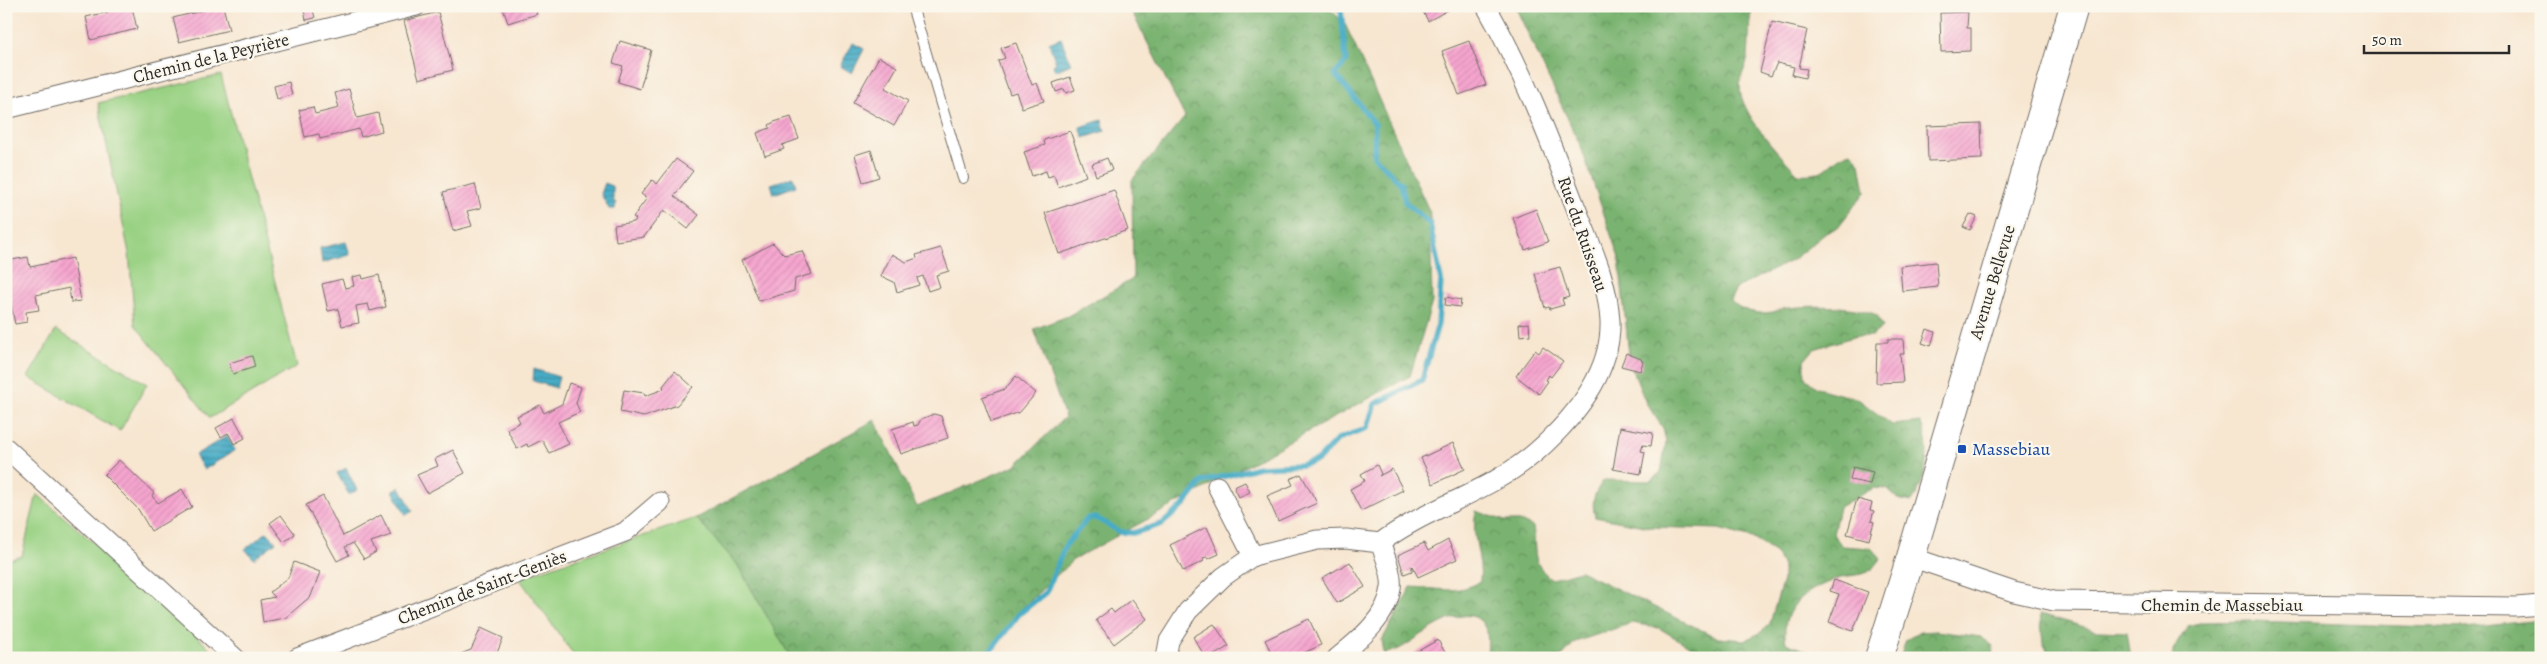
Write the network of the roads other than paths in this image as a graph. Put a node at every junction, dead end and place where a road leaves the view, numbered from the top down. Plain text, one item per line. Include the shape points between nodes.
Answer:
1 (416, 6) edge
2 (912, 6) edge
3 (1486, 6) edge
4 (2074, 6) edge
5 (6, 110) edge
6 (962, 178) dead end
7 (6, 448) edge
8 (1217, 486) dead end
9 (660, 502) dead end
10 (1380, 543) junction
11 (1253, 556) junction
12 (1911, 557) junction
13 (2541, 605) edge
14 (235, 658) edge
15 (297, 658) edge
16 (1166, 658) edge
17 (1338, 658) edge
18 (1878, 658) edge

1 - 5 street, Chemin de la Peyrière
2 - 6 lane
3 - 10 street, Rue du Ruisseau via 1532,95 1603,278 1610,322 1606,350 1596,380 1572,416 1535,453 1501,477 1402,526
4 - 12 main road, Avenue Bellevue
7 - 14 street
8 - 11 street
9 - 15 street, Chemin de Saint-Geniès via 625,532
10 - 11 street via 1346,538 1317,540
10 - 17 street via 1392,587 1385,608 1362,638
11 - 16 street via 1223,577 1188,612 1169,641
12 - 13 street, Chemin de Massebiau via 2014,592 2054,601
12 - 18 main road, Avenue Bellevue

